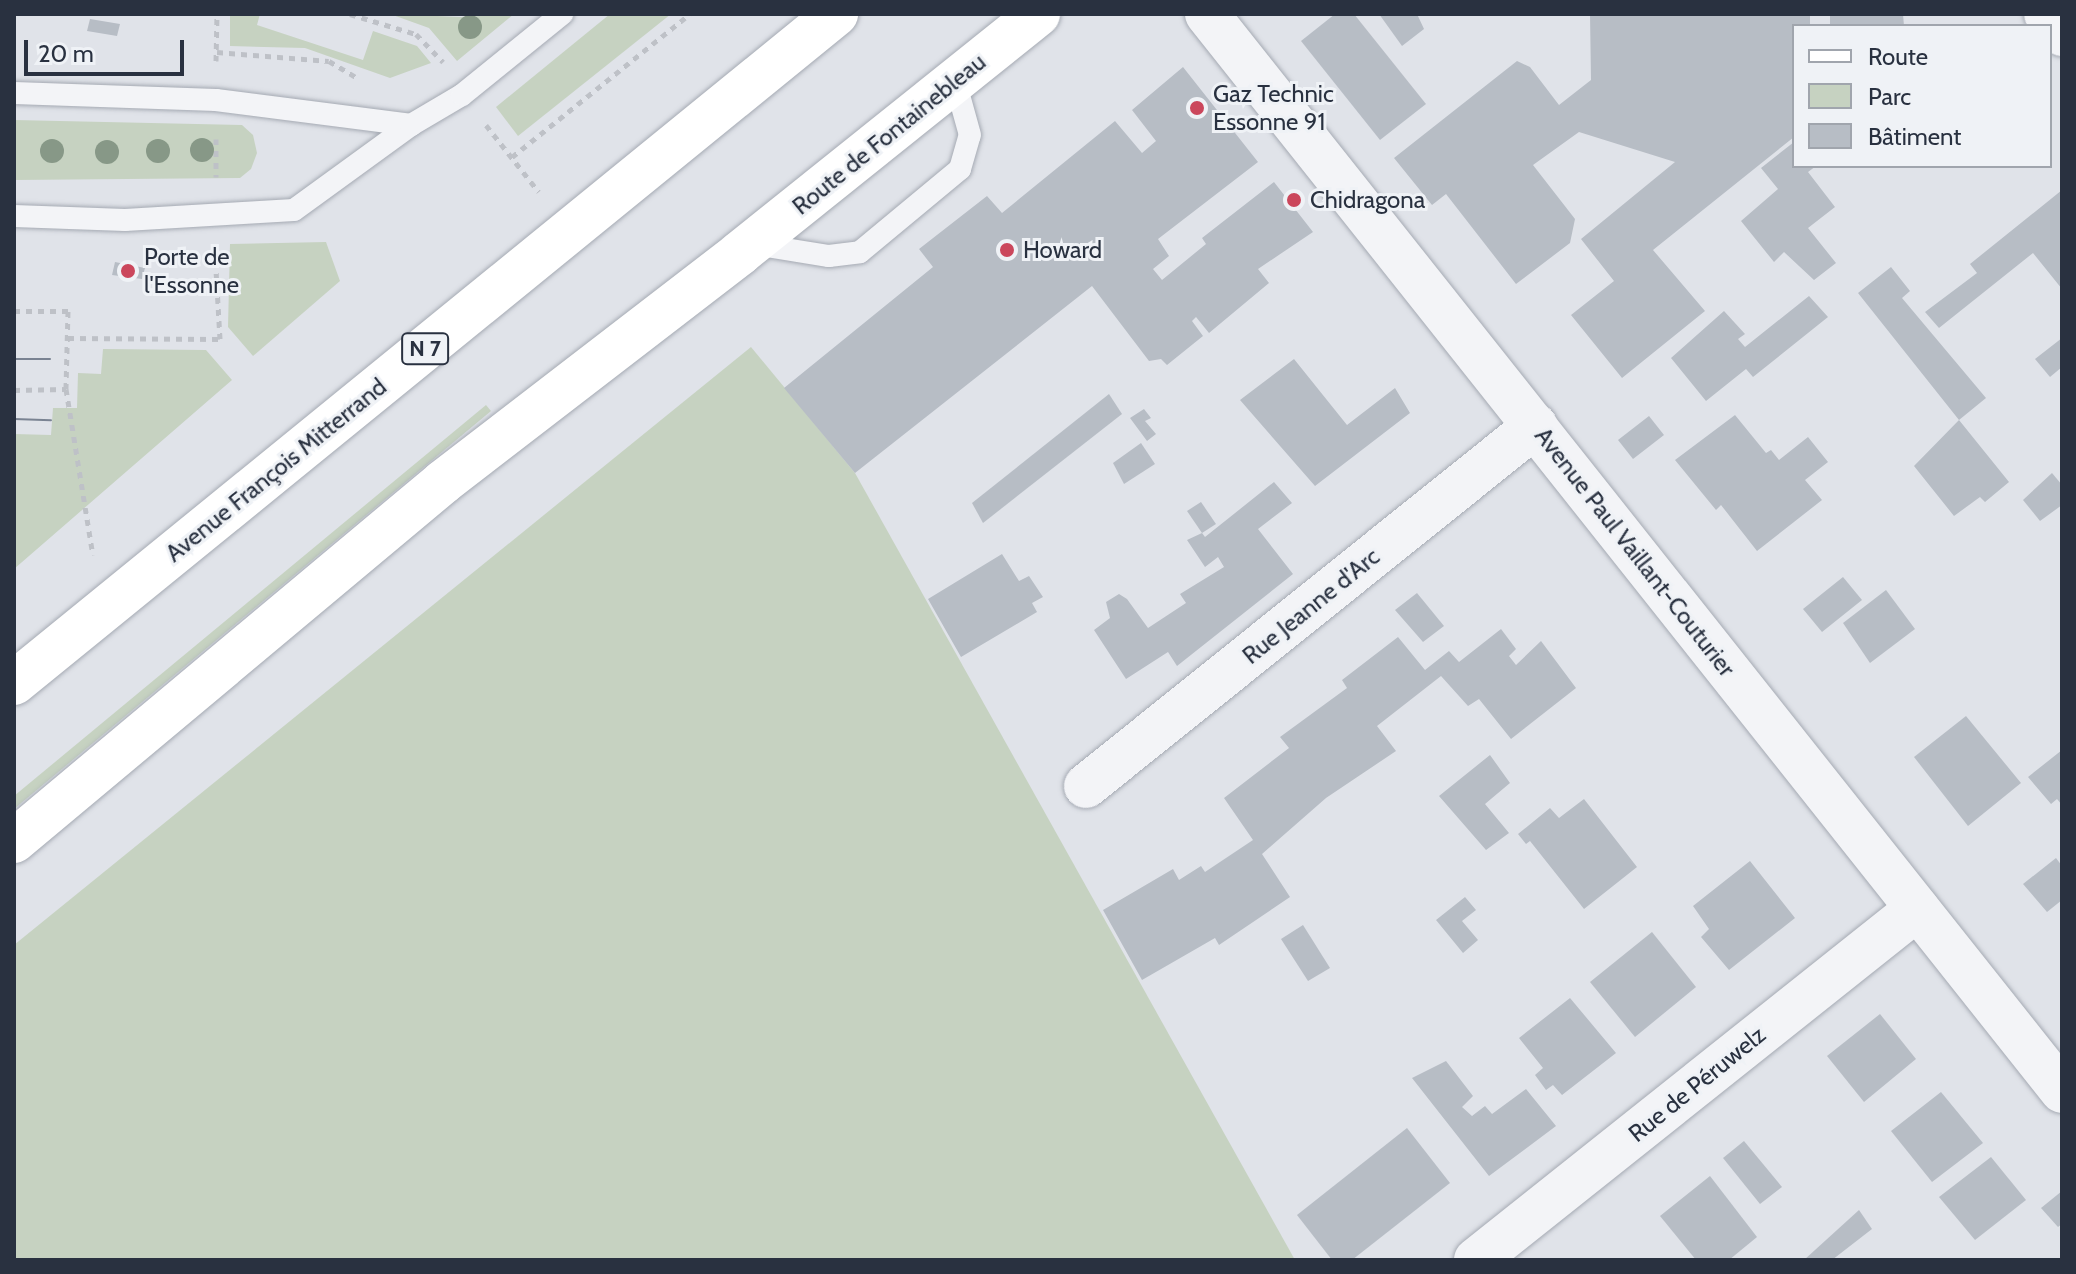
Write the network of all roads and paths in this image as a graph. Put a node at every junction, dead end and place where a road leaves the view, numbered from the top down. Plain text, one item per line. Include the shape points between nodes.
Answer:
1 (350, 14) edge
2 (562, 14) edge
3 (690, 14) edge
4 (836, 14) edge
5 (1038, 14) edge
6 (1207, 14) edge
7 (2046, 14) edge
8 (2062, 34) edge
9 (217, 52) dead end
10 (445, 64) junction
11 (437, 70) dead end
12 (955, 81) junction
13 (368, 82) dead end
14 (14, 93) edge
15 (462, 95) junction
16 (411, 125) junction
17 (512, 157) junction
18 (542, 196) dead end
19 (14, 216) edge
20 (747, 248) junction
21 (14, 311) edge
22 (68, 338) junction
23 (220, 339) dead end
24 (66, 389) junction
25 (14, 390) edge
26 (1535, 426) junction
27 (94, 562) dead end
28 (14, 683) edge
29 (1086, 786) dead end
30 (14, 841) edge
31 (1917, 909) junction
32 (2062, 1091) edge
33 (1476, 1260) edge

1 - 10 path via 416,34
2 - 15 lane
3 - 17 path
4 - 28 main road, Avenue François Mitterrand / N 7
5 - 12 main road, Route de Fontainebleau
6 - 26 street, Avenue Paul Vaillant-Couturier
7 - 8 street
9 - 13 path via 329,61
10 - 11 path
10 - 15 path via 445,74
12 - 20 main road, Route de Fontainebleau
12 - 20 lane via 970,135 960,169 860,252 829,256
14 - 16 lane via 216,100
15 - 16 lane
15 - 17 path
16 - 19 lane via 294,210 125,220
17 - 18 path
20 - 30 main road via 433,490
21 - 22 path via 68,311
22 - 23 path
22 - 24 path
24 - 25 path
24 - 27 path
26 - 29 street, Rue Jeanne d'Arc
26 - 31 street, Avenue Paul Vaillant-Couturier
31 - 32 street, Avenue Paul Vaillant-Couturier
31 - 33 street, Rue de Péruwelz

